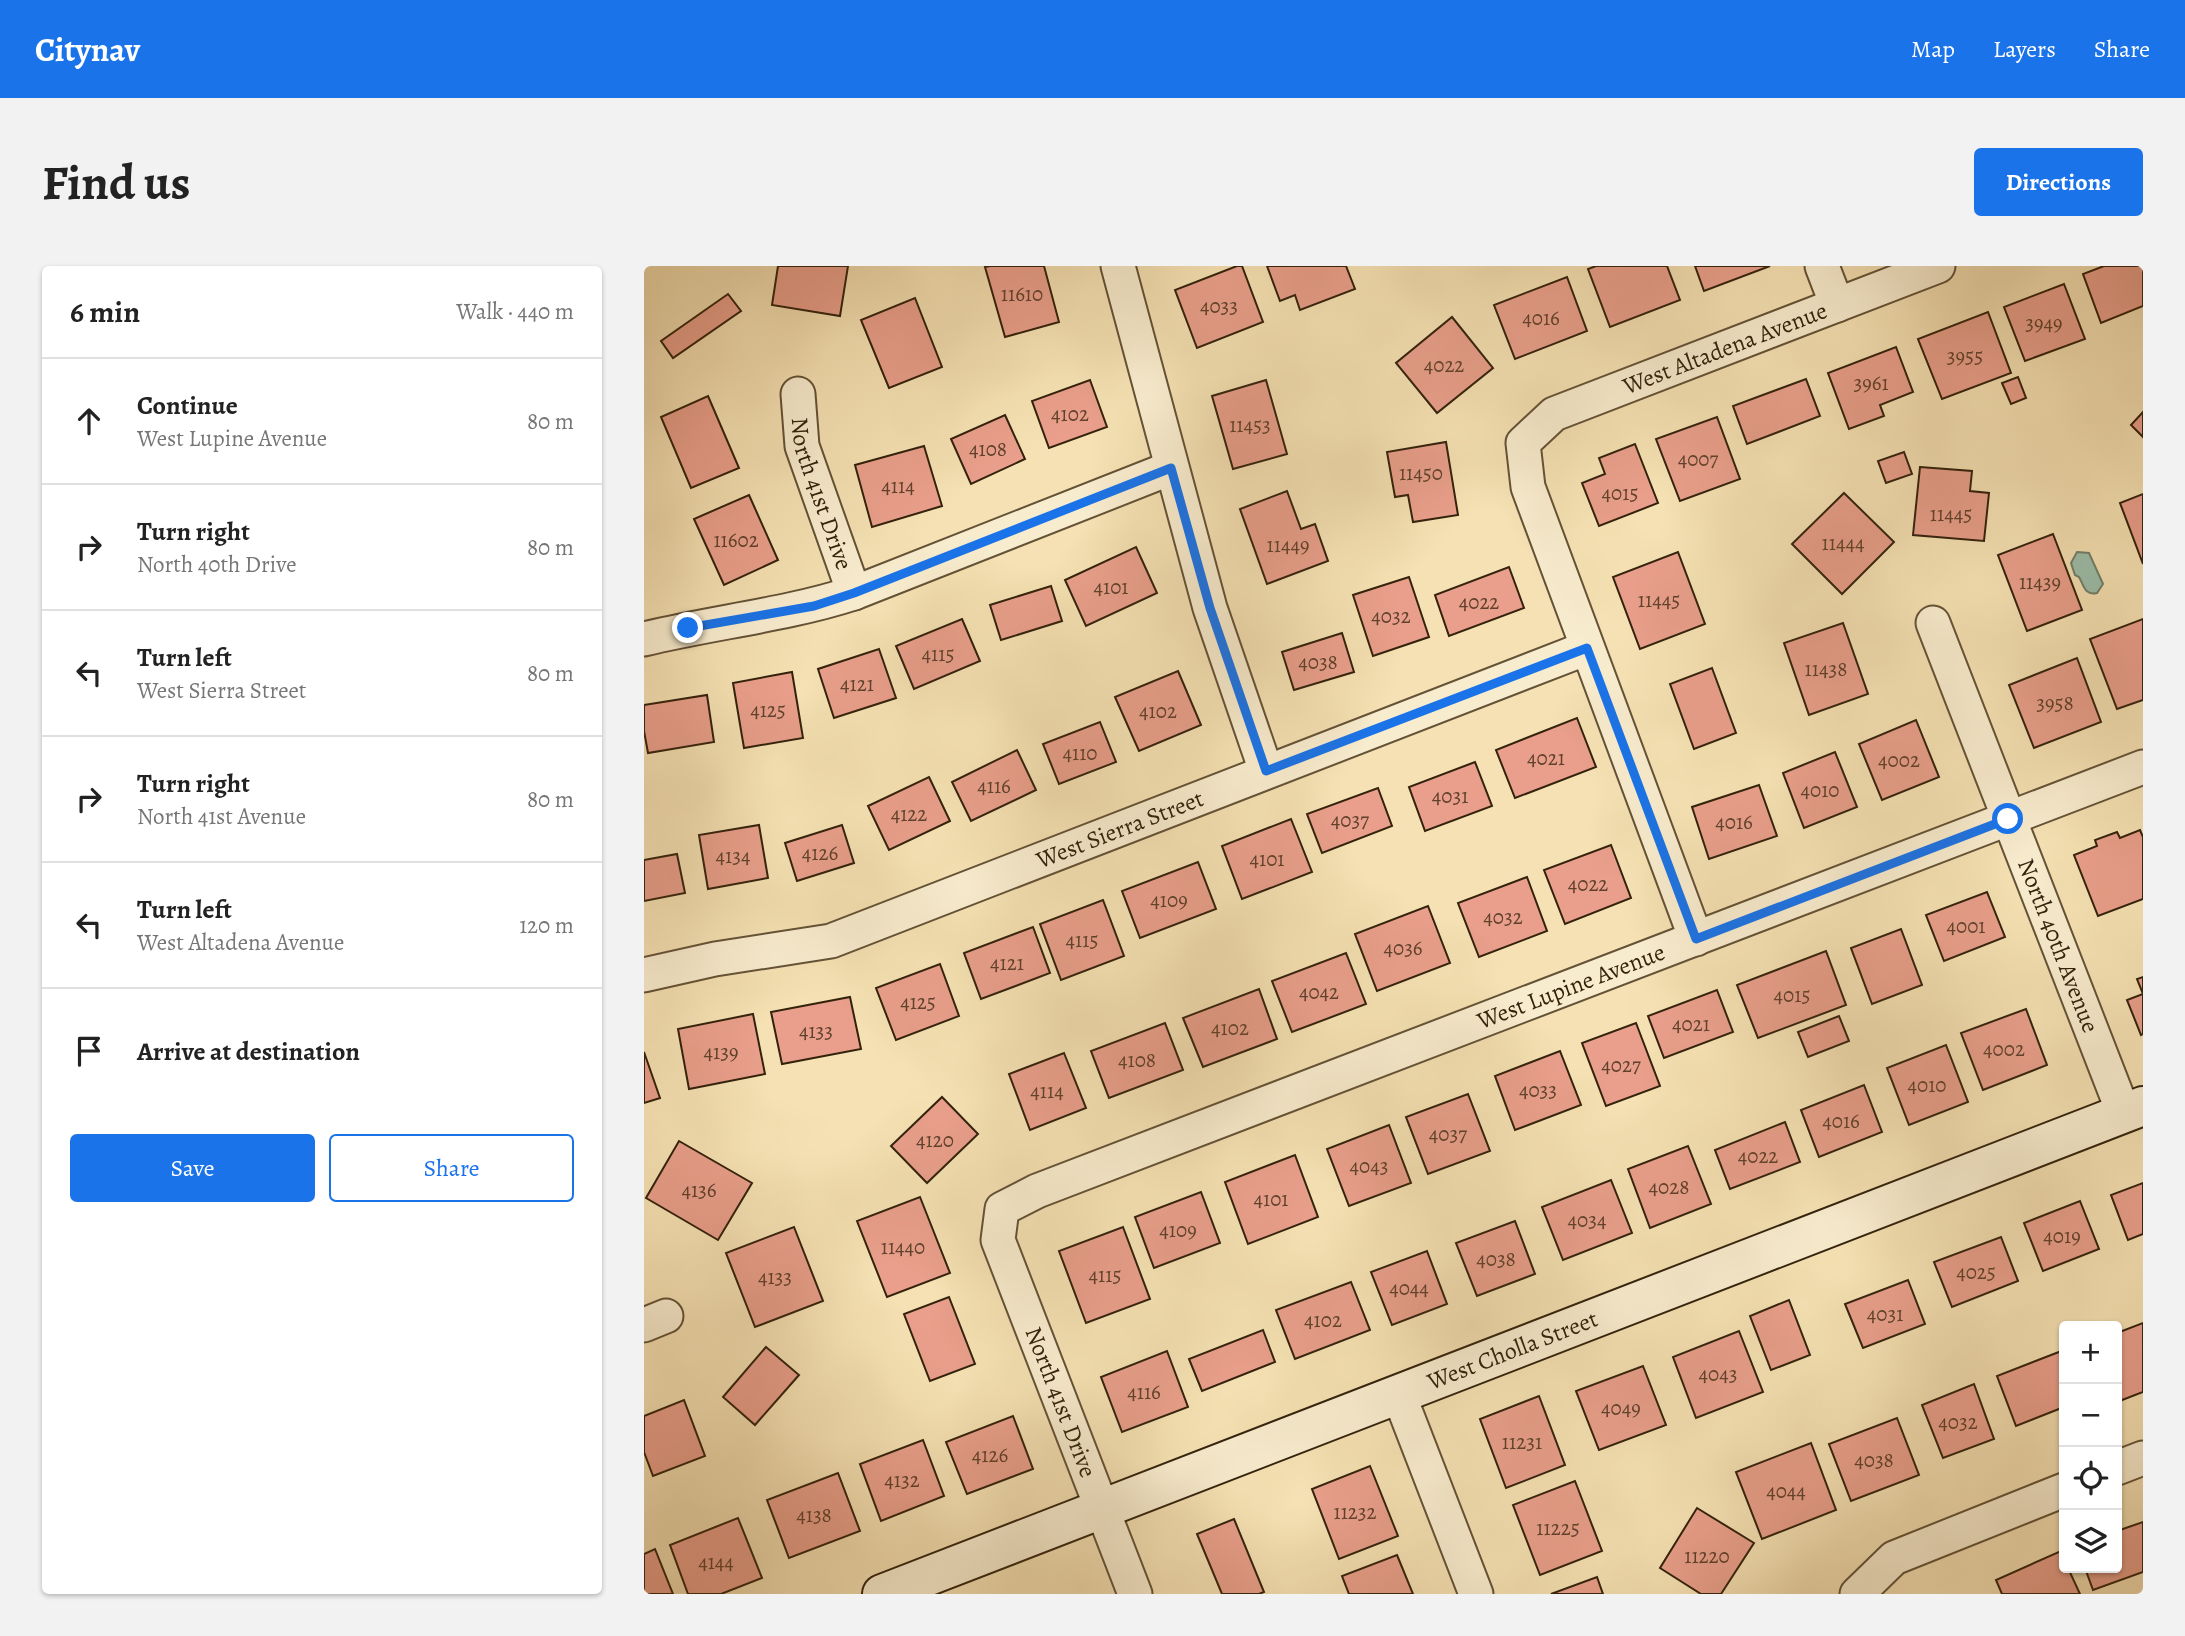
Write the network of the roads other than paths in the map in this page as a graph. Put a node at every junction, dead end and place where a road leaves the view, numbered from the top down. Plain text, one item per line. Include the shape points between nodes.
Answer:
1 (1118, 266) edge
2 (1822, 266) edge
3 (1938, 266) edge
4 (1837, 305) junction
5 (798, 394) dead end
6 (1171, 468) junction
7 (854, 593) junction
8 (1933, 623) dead end
9 (644, 639) edge
10 (1587, 648) junction
11 (2143, 767) edge
12 (1266, 771) junction
13 (2008, 819) junction
14 (1696, 939) junction
15 (644, 975) edge
16 (2134, 1110) edge
17 (1002, 1209) joint
18 (1399, 1395) junction
19 (2143, 1458) edge
20 (2122, 1466) edge
21 (2059, 1492) edge
22 (1102, 1509) junction
23 (882, 1594) edge
24 (1135, 1594) edge
25 (1475, 1594) edge
26 (1857, 1594) edge

1 - 6 street
2 - 4 street
3 - 4 street, West Altadena Avenue
4 - 10 street, West Altadena Avenue via 1554,414 1522,443 1528,487
5 - 7 street, North 41st Drive via 802,446
6 - 7 street
6 - 12 street via 1210,608
7 - 9 street via 814,606
8 - 13 street, North 40th Avenue
10 - 12 street, West Sierra Street
10 - 14 street
11 - 13 street, West Lupine Avenue
12 - 15 street, West Sierra Street via 831,941
13 - 14 street, West Lupine Avenue
13 - 16 street, North 40th Avenue
14 - 17 street, West Lupine Avenue via 1037,1191
16 - 18 street, West Cholla Street
17 - 22 street, North 41st Drive via 998,1240
18 - 22 street, West Cholla Street
18 - 25 street
19 - 20 street
21 - 26 street via 1894,1558
22 - 23 street, West Cholla Street
22 - 24 street, North 41st Drive

